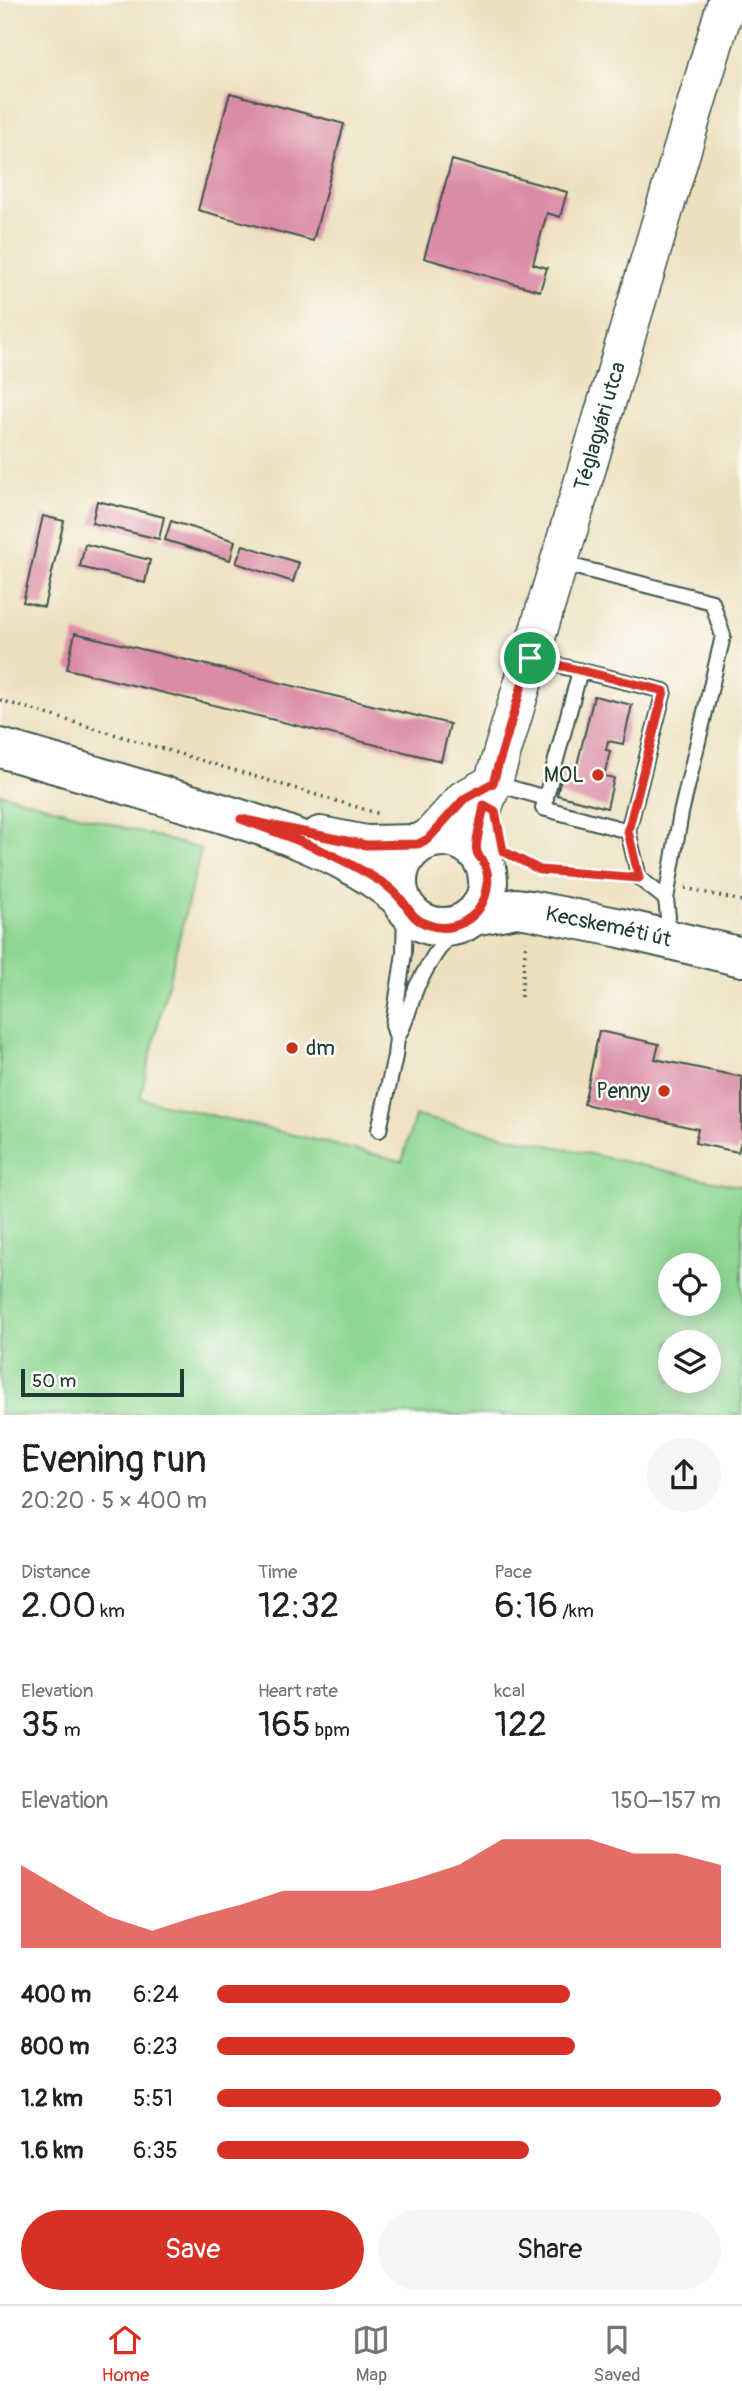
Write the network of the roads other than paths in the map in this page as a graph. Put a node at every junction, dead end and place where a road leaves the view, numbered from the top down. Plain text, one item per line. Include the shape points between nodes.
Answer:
1 (727, 0) edge
2 (558, 562) junction
3 (530, 658) junction
4 (580, 671) junction
5 (0, 748) edge
6 (493, 783) junction
7 (546, 798) junction
8 (241, 819) junction
9 (628, 831) junction
10 (423, 841) junction
11 (489, 857) junction
12 (668, 900) junction
13 (403, 903) junction
14 (464, 921) junction
15 (742, 935) edge
16 (742, 957) edge
17 (397, 1038) junction
18 (379, 1130) dead end

1 - 2 street, Téglagyári utca
2 - 3 street, Téglagyári utca
2 - 12 lane via 712,602 723,636 681,813
3 - 4 lane
3 - 6 street, Téglagyári utca
4 - 7 lane
4 - 9 lane via 664,691
5 - 8 main road, Kecskeméti út
6 - 7 lane
6 - 10 street via 464,799
6 - 11 street, Téglagyári utca via 484,805
7 - 9 lane via 543,807
8 - 10 main road, Kecskeméti út via 366,845
8 - 13 main road, Kecskeméti út via 359,869
9 - 12 lane via 639,878
10 - 11 main road, Kecskeméti út via 449,837
10 - 13 main road via 400,868 397,878
11 - 12 main road, Kecskeméti út via 534,887 574,898
11 - 14 main road via 485,900
12 - 15 main road, Kecskeméti út
13 - 14 main road, Kecskeméti út via 412,916 428,925 446,928
13 - 17 lane via 404,953 393,1025
14 - 16 main road, Kecskeméti út via 516,908
14 - 17 lane via 442,942
17 - 18 lane

